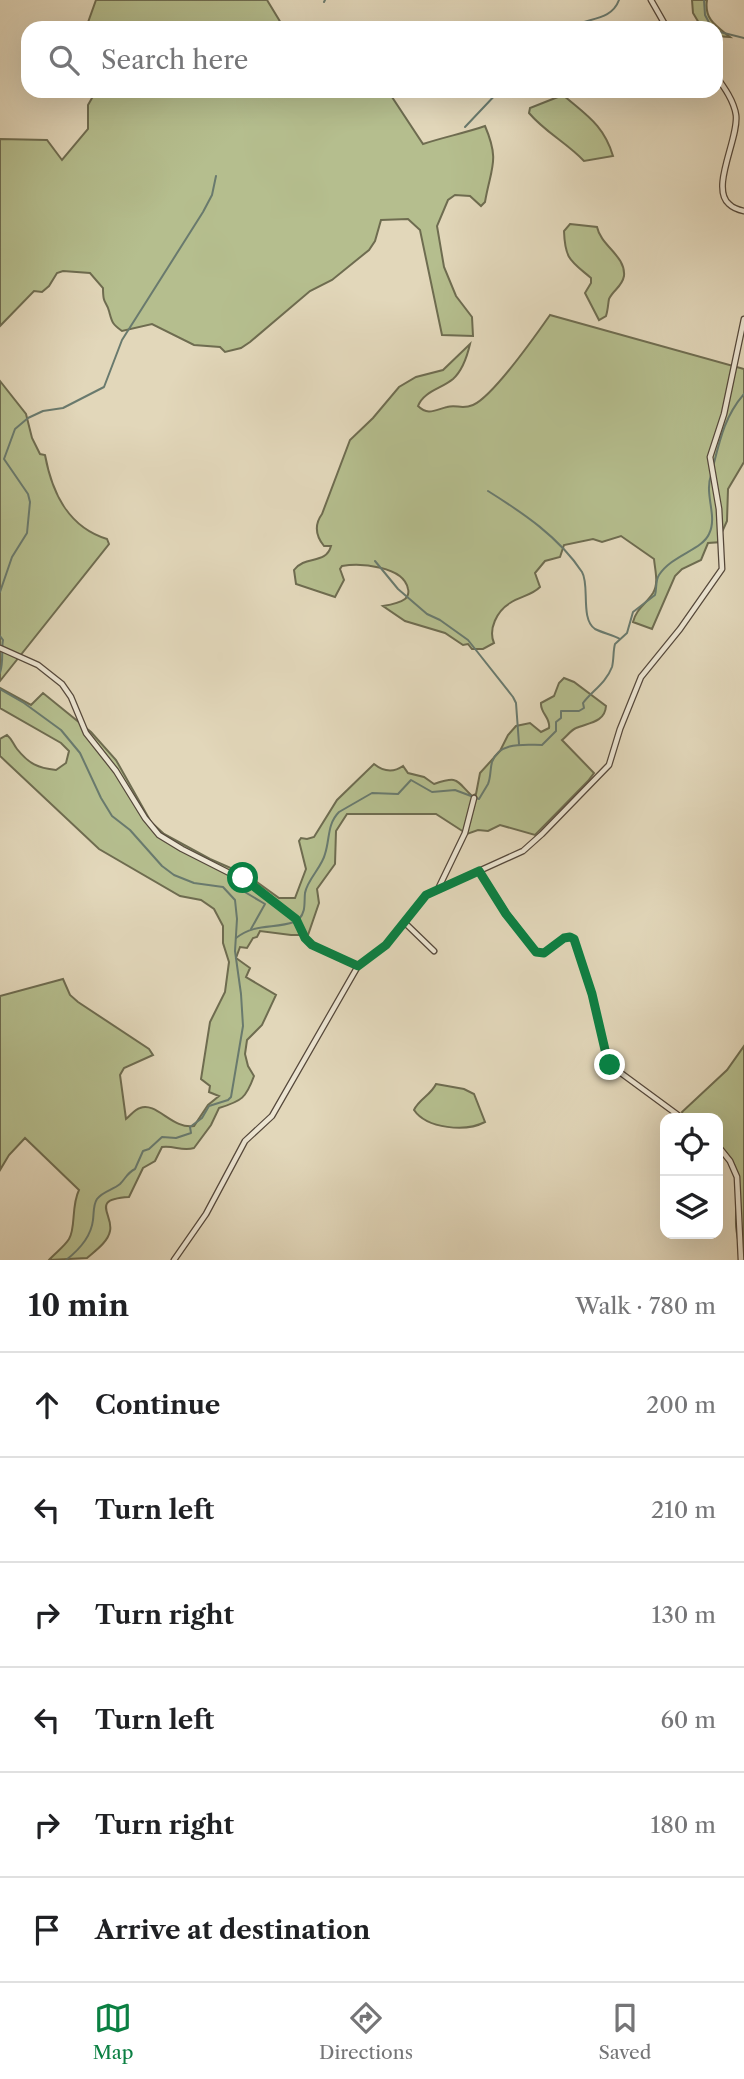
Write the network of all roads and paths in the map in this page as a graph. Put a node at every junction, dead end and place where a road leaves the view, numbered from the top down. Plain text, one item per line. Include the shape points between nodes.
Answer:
1 (651, 0) edge
2 (663, 21) edge
3 (723, 87) edge
4 (744, 211) edge
5 (744, 319) edge
6 (0, 648) edge
7 (474, 798) dead end
8 (479, 871) junction
9 (439, 888) junction
10 (404, 922) junction
11 (434, 951) dead end
12 (358, 966) junction
13 (675, 1113) edge
14 (723, 1152) edge
15 (174, 1260) edge
16 (741, 1260) edge

1 - 2 street
3 - 4 street via 736,114 736,134 724,169 724,196 728,204
5 - 8 street via 710,457 719,509 719,574 641,677 605,771 523,851
6 - 12 street via 38,665 62,684 86,733 159,835 253,886 296,919 312,945
7 - 9 street via 465,833
8 - 9 street
8 - 13 street via 536,952 544,953 564,938 574,939 610,1065
9 - 10 street via 420,900
10 - 11 street
10 - 12 street via 386,945
12 - 15 street via 277,1107 245,1141 206,1214
14 - 16 street via 737,1177

